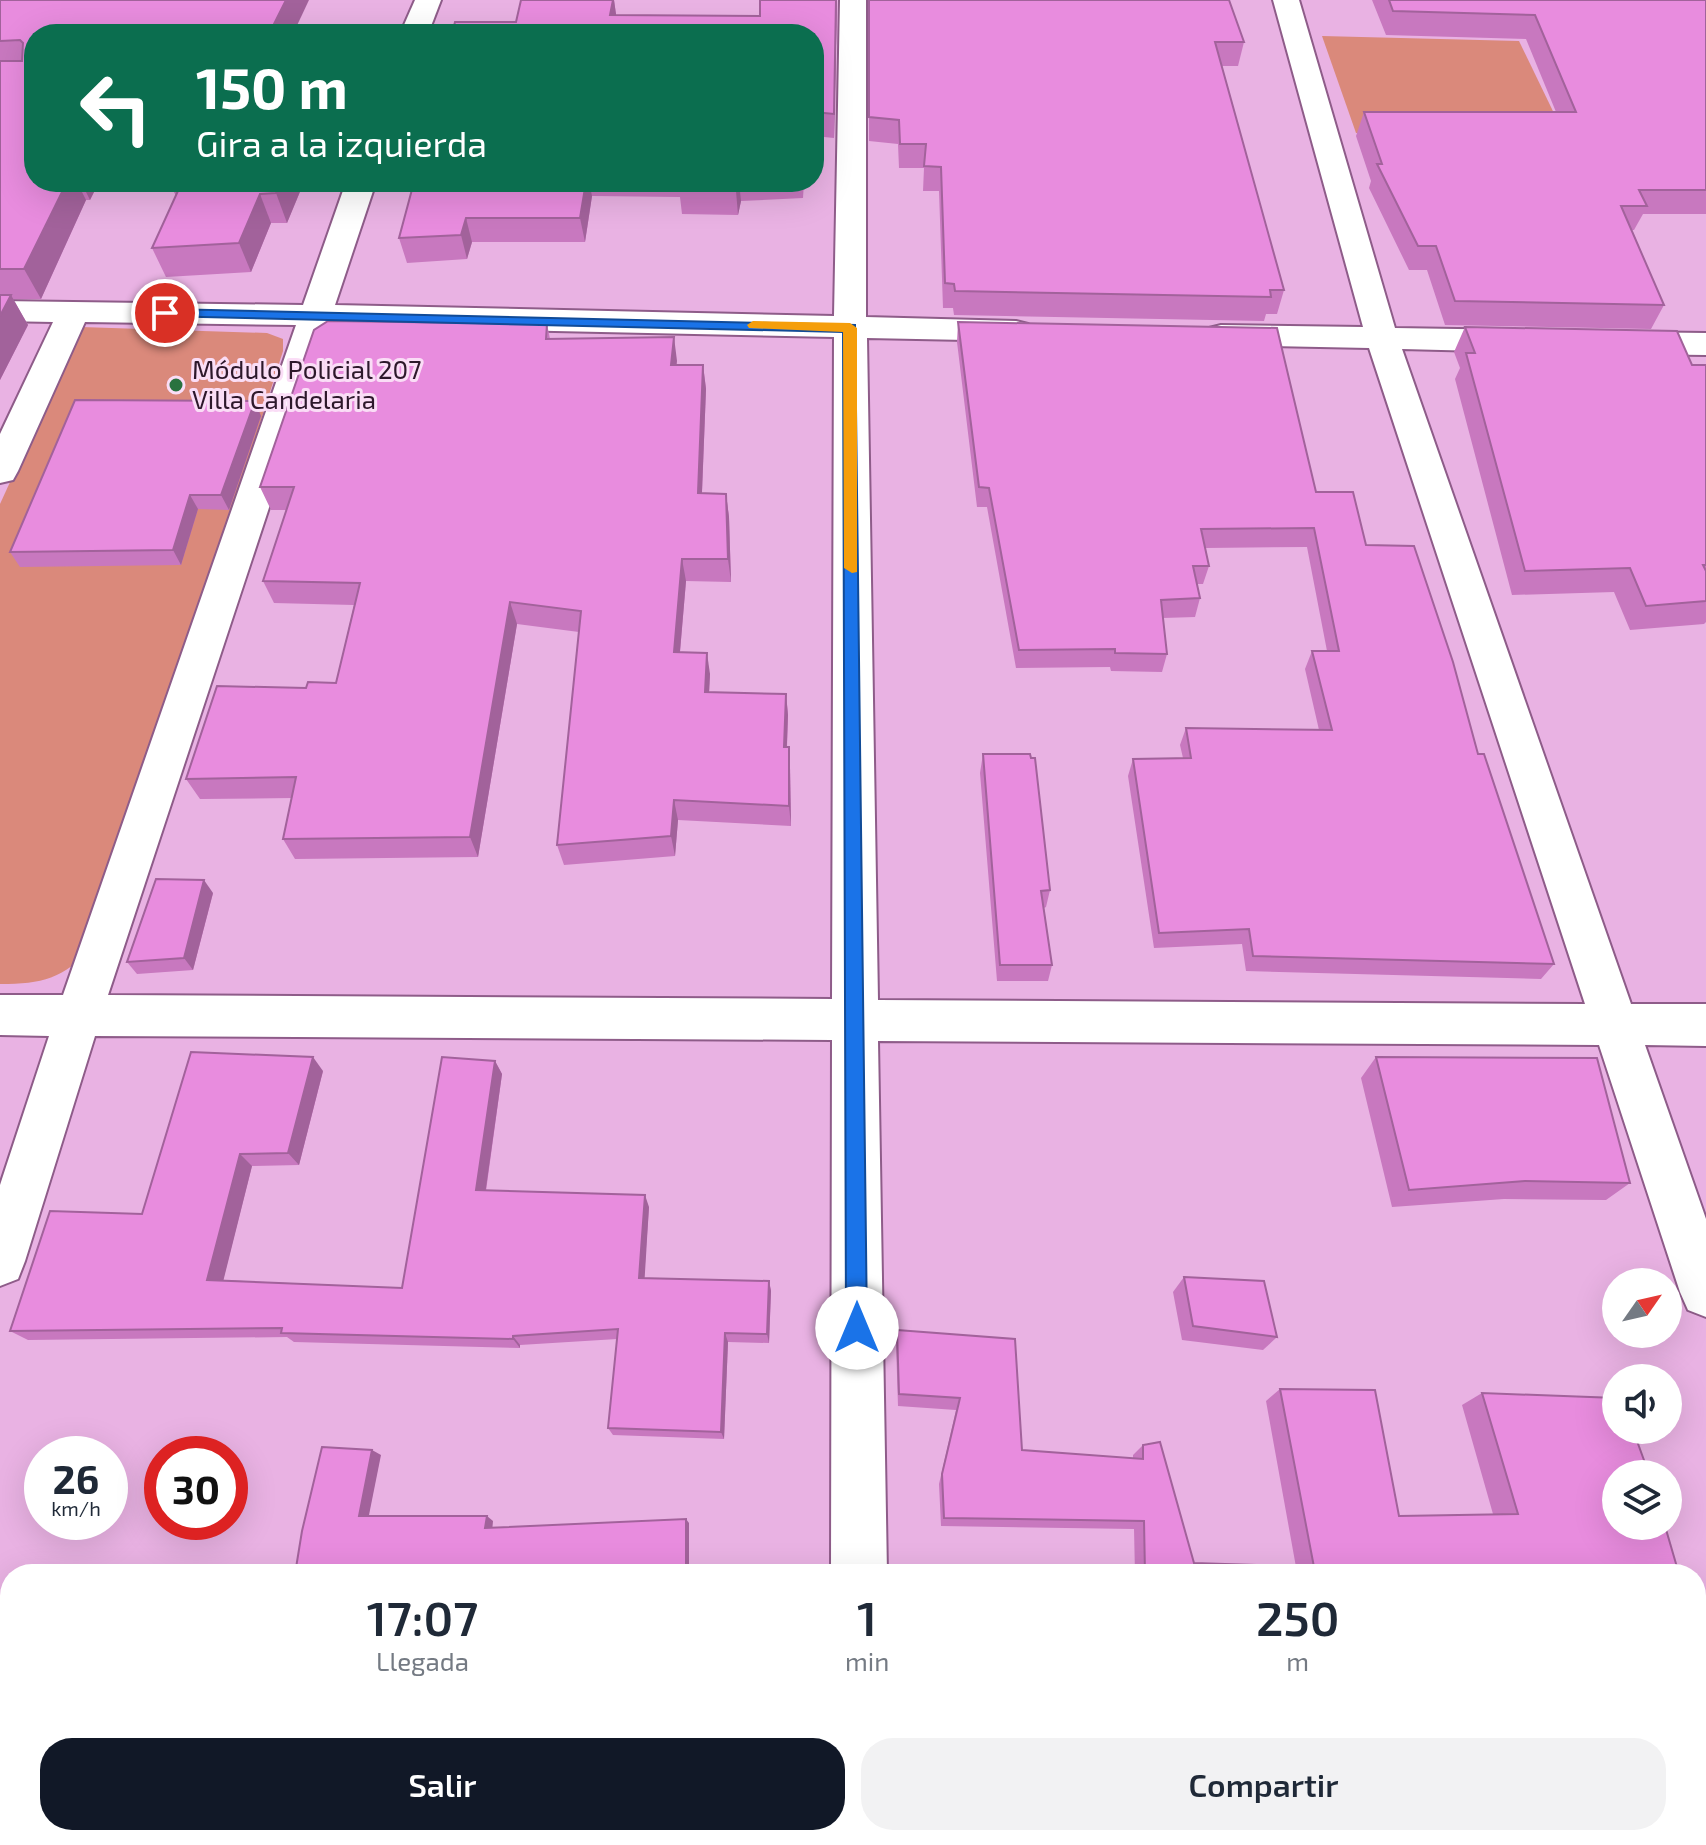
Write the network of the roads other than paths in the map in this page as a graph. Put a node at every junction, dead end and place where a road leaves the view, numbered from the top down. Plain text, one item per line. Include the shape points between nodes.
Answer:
1 (428, 0) edge
2 (853, 0) edge
3 (1286, 0) edge
4 (418, 24) edge
5 (358, 192) edge
6 (0, 311) edge
7 (74, 312) junction
8 (317, 315) junction
9 (850, 328) junction
10 (1053, 331) edge
11 (1194, 334) edge
12 (1382, 338) junction
13 (1552, 341) edge
14 (1598, 342) edge
15 (1706, 344) edge
16 (0, 471) edge
17 (0, 1015) edge
18 (79, 1015) junction
19 (854, 1020) junction
20 (1616, 1024) junction
21 (1706, 1025) edge
22 (0, 1261) edge
23 (1706, 1292) edge
24 (859, 1564) edge

1 - 4 street
2 - 9 street
3 - 12 street
5 - 8 street
6 - 7 street
7 - 8 street
7 - 16 street
8 - 9 street
8 - 18 street
9 - 10 street
9 - 19 street
11 - 12 street
12 - 13 street
12 - 20 street
14 - 15 street
17 - 18 street
18 - 19 street
18 - 22 street
19 - 20 street
19 - 24 street
20 - 21 street
20 - 23 street

